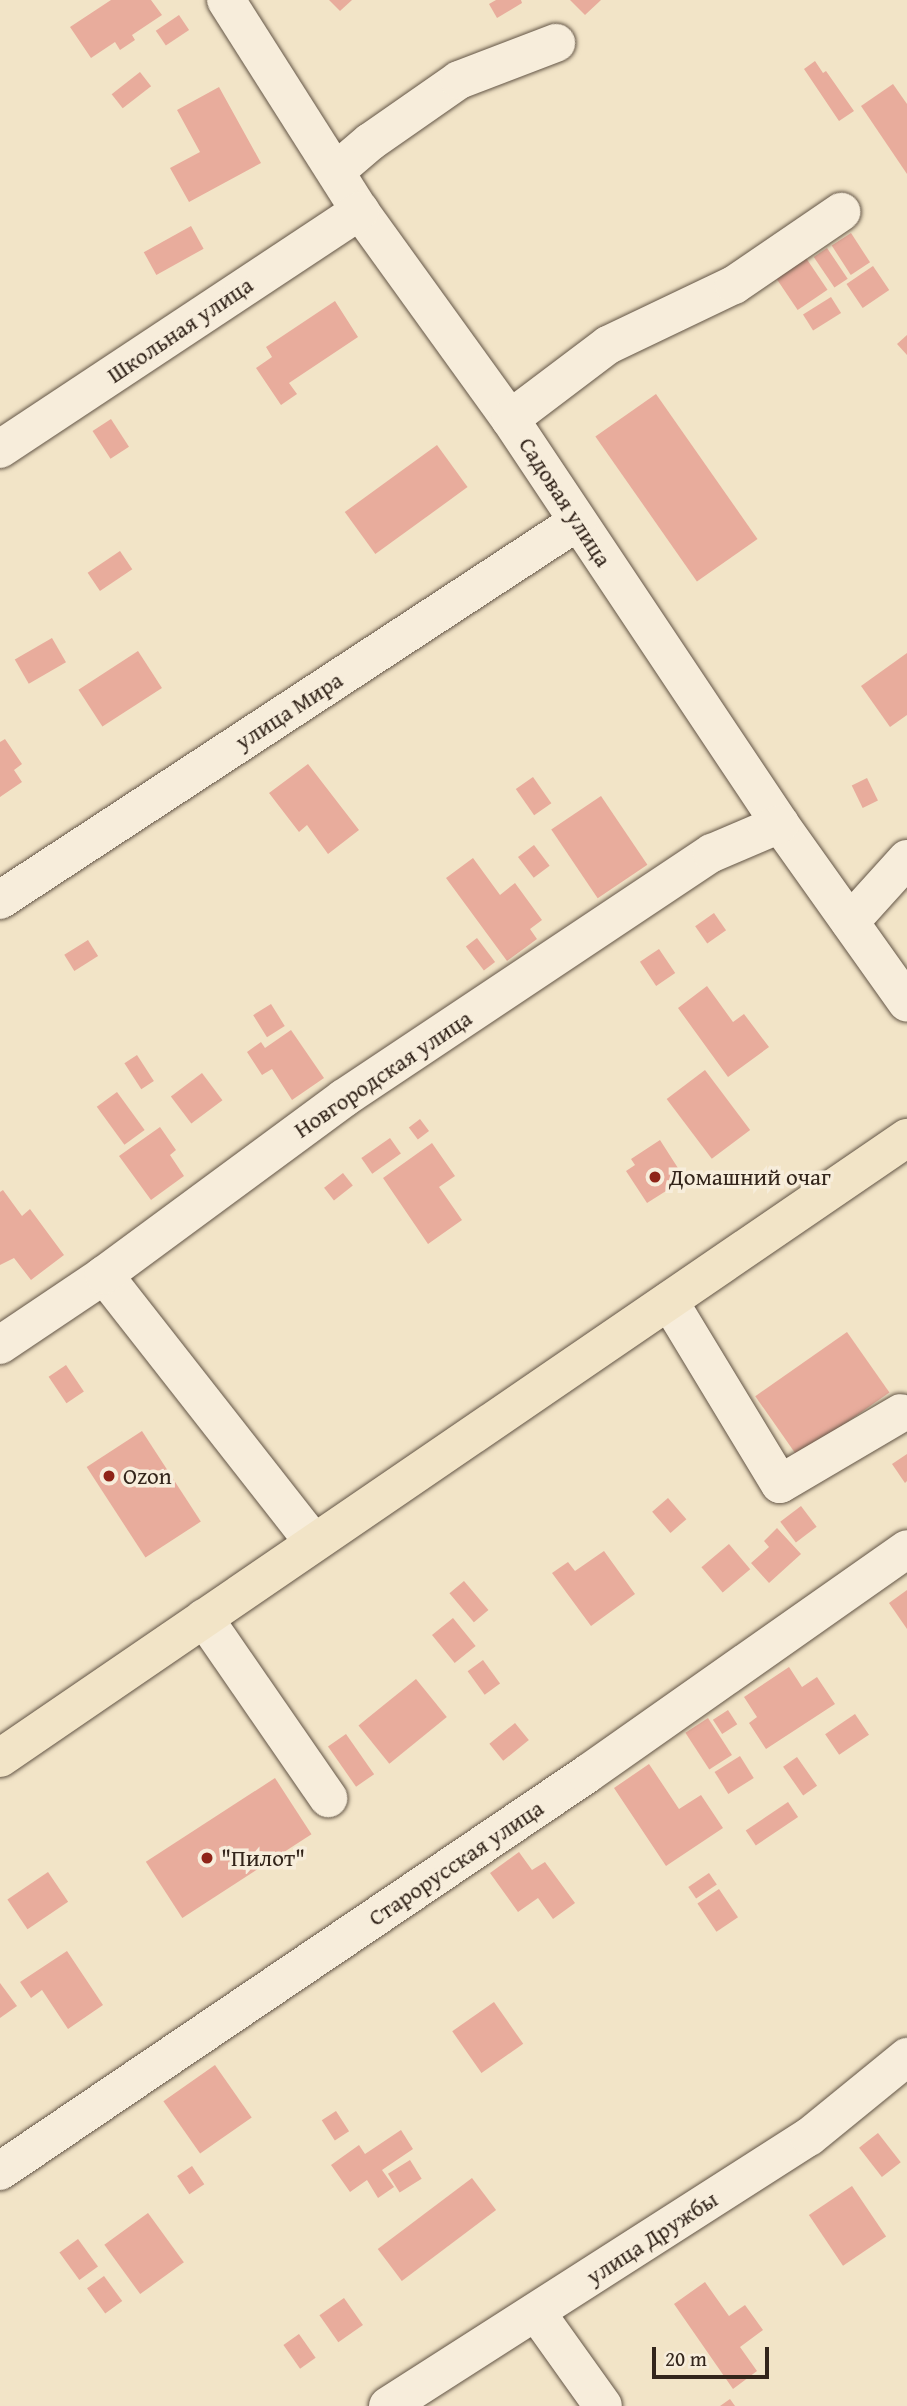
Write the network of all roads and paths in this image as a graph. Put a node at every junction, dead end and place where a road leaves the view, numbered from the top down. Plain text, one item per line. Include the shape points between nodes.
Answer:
1 (226, 0) edge
2 (556, 43) dead end
3 (336, 171) junction
4 (360, 211) junction
5 (841, 212) dead end
6 (510, 419) junction
7 (0, 449) edge
8 (577, 522) junction
9 (780, 824) junction
10 (907, 859) edge
11 (0, 900) edge
12 (850, 922) junction
13 (907, 1003) edge
14 (907, 1138) edge
15 (104, 1275) junction
16 (669, 1301) junction
17 (0, 1345) edge
18 (901, 1413) dead end
19 (314, 1543) junction
20 (907, 1549) edge
21 (204, 1618) junction
22 (0, 1758) edge
23 (328, 1798) dead end
24 (907, 2057) edge
25 (0, 2171) edge
26 (536, 2312) junction
27 (388, 2406) edge
28 (603, 2406) edge

1 - 3 street, Садовая улица
2 - 3 street via 458,80
3 - 4 street, Садовая улица
4 - 6 street, Садовая улица
4 - 7 street, Школьная улица
5 - 6 street via 734,285 608,345
6 - 8 street, Садовая улица
8 - 9 street, Садовая улица
8 - 11 street, улица Мира
9 - 12 street, Садовая улица
9 - 15 street, Новгородская улица via 712,853 355,1090
10 - 12 street
12 - 13 street, Садовая улица
14 - 16 main road
15 - 17 street, Новгородская улица
15 - 19 street
16 - 18 street via 780,1484
16 - 19 main road
19 - 21 main road
20 - 25 street, Старорусская улица via 587,1774
21 - 22 main road
21 - 23 street
24 - 26 street, улица Дружбы via 809,2137
26 - 27 street, улица Дружбы
26 - 28 street

